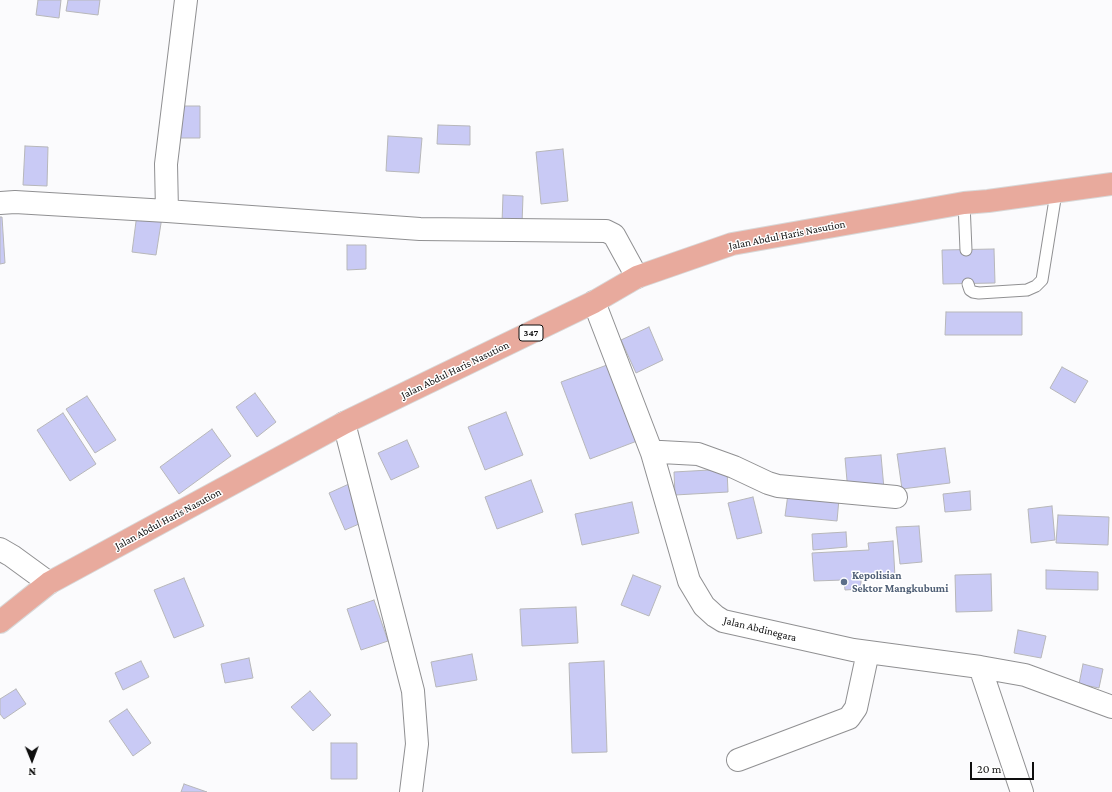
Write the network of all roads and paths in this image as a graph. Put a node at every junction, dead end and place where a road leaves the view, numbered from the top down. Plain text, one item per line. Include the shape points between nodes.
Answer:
1 (186, 0) edge
2 (1112, 184) edge
3 (1056, 193) junction
4 (0, 203) edge
5 (964, 203) junction
6 (167, 211) junction
7 (966, 250) dead end
8 (637, 277) junction
9 (968, 284) dead end
10 (594, 302) junction
11 (344, 423) junction
12 (652, 453) junction
13 (896, 497) dead end
14 (0, 549) edge
15 (49, 583) junction
16 (0, 622) edge
17 (868, 652) junction
18 (980, 667) junction
19 (1112, 707) edge
20 (738, 760) dead end
21 (411, 792) edge
22 (1022, 792) edge

1 - 6 street via 166,164
2 - 3 main road, Jalan Abdul Haris Nasution / 347
3 - 5 main road, Jalan Abdul Haris Nasution / 347
3 - 9 lane via 1042,280 1027,290 979,293 970,290
4 - 6 street
5 - 7 lane
5 - 8 main road, Jalan Abdul Haris Nasution / 347 via 732,244
6 - 8 street via 420,229 606,231 613,233
8 - 10 main road, Jalan Abdul Haris Nasution / 347
10 - 11 main road, Jalan Abdul Haris Nasution / 347
10 - 12 street, Jalan Abdinegara
11 - 15 main road, Jalan Abdul Haris Nasution / 347
11 - 21 street via 413,691 417,744
12 - 13 street via 698,454 734,466 778,486
12 - 17 street, Jalan Abdinegara via 688,581 704,606 723,621
14 - 15 street
15 - 16 main road, Jalan Abdul Haris Nasution / 347
17 - 18 street, Jalan Abdinegara
17 - 20 street via 856,708 849,718
18 - 19 street, Jalan Abdinegara via 1025,675
18 - 22 street

